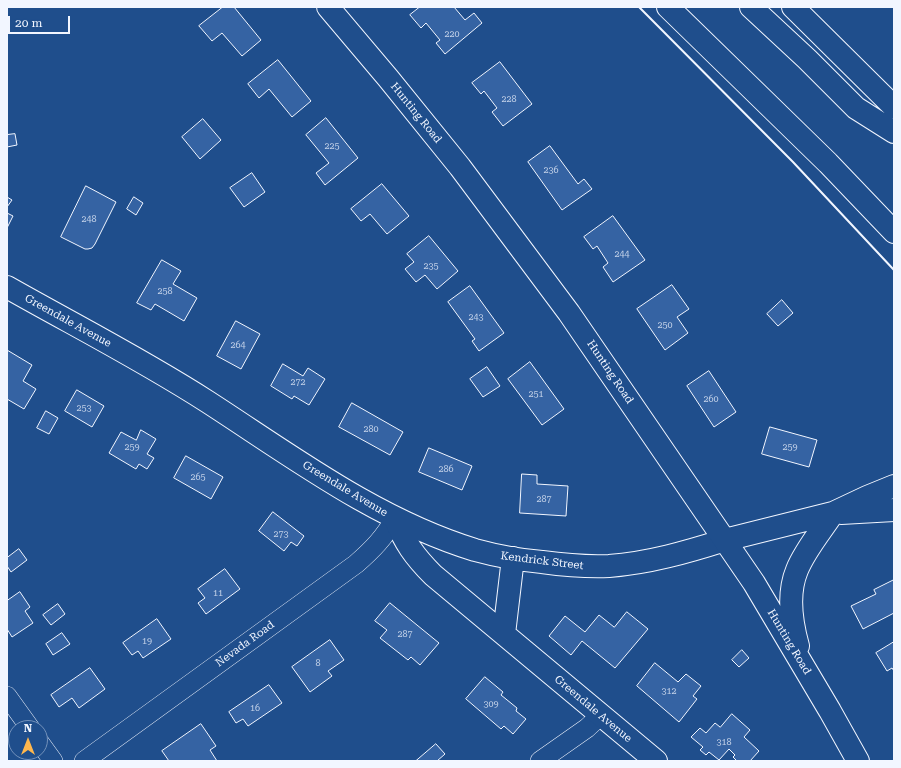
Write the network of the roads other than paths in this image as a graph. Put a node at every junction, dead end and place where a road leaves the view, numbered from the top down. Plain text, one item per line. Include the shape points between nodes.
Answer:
1 (328, 7) edge
2 (668, 7) edge
3 (751, 7) edge
4 (793, 7) edge
5 (894, 107) edge
6 (894, 132) edge
7 (894, 232) edge
8 (7, 287) edge
9 (894, 486) edge
10 (894, 510) edge
11 (833, 513) junction
12 (395, 518) junction
13 (725, 540) junction
14 (513, 558) junction
15 (504, 634) junction
16 (803, 664) junction
17 (7, 696) edge
18 (601, 715) junction
19 (24, 720) edge
20 (84, 761) edge
21 (540, 761) edge
22 (656, 761) edge
23 (858, 761) edge

1 - 13 main road, Hunting Road via 455,161 550,286
2 - 7 main road via 828,163
3 - 6 main road via 856,108
4 - 5 main road
8 - 12 main road, Greendale Avenue via 160,373 340,488
9 - 11 main road, Kendrick Street
10 - 11 main road, Kendrick Street
11 - 13 main road, Kendrick Street
11 - 16 main road via 799,565 791,593 792,616
12 - 14 main road, Kendrick Street via 462,545
12 - 15 main road, Greendale Avenue via 406,542 423,565
12 - 20 street, Nevada Road via 376,546 356,564
13 - 14 main road, Kendrick Street via 680,554 611,566 565,565
13 - 16 main road, Hunting Road
14 - 15 main road
15 - 18 main road, Greendale Avenue
16 - 23 main road, Hunting Road
17 - 19 street
18 - 21 street
18 - 22 main road, Greendale Avenue

